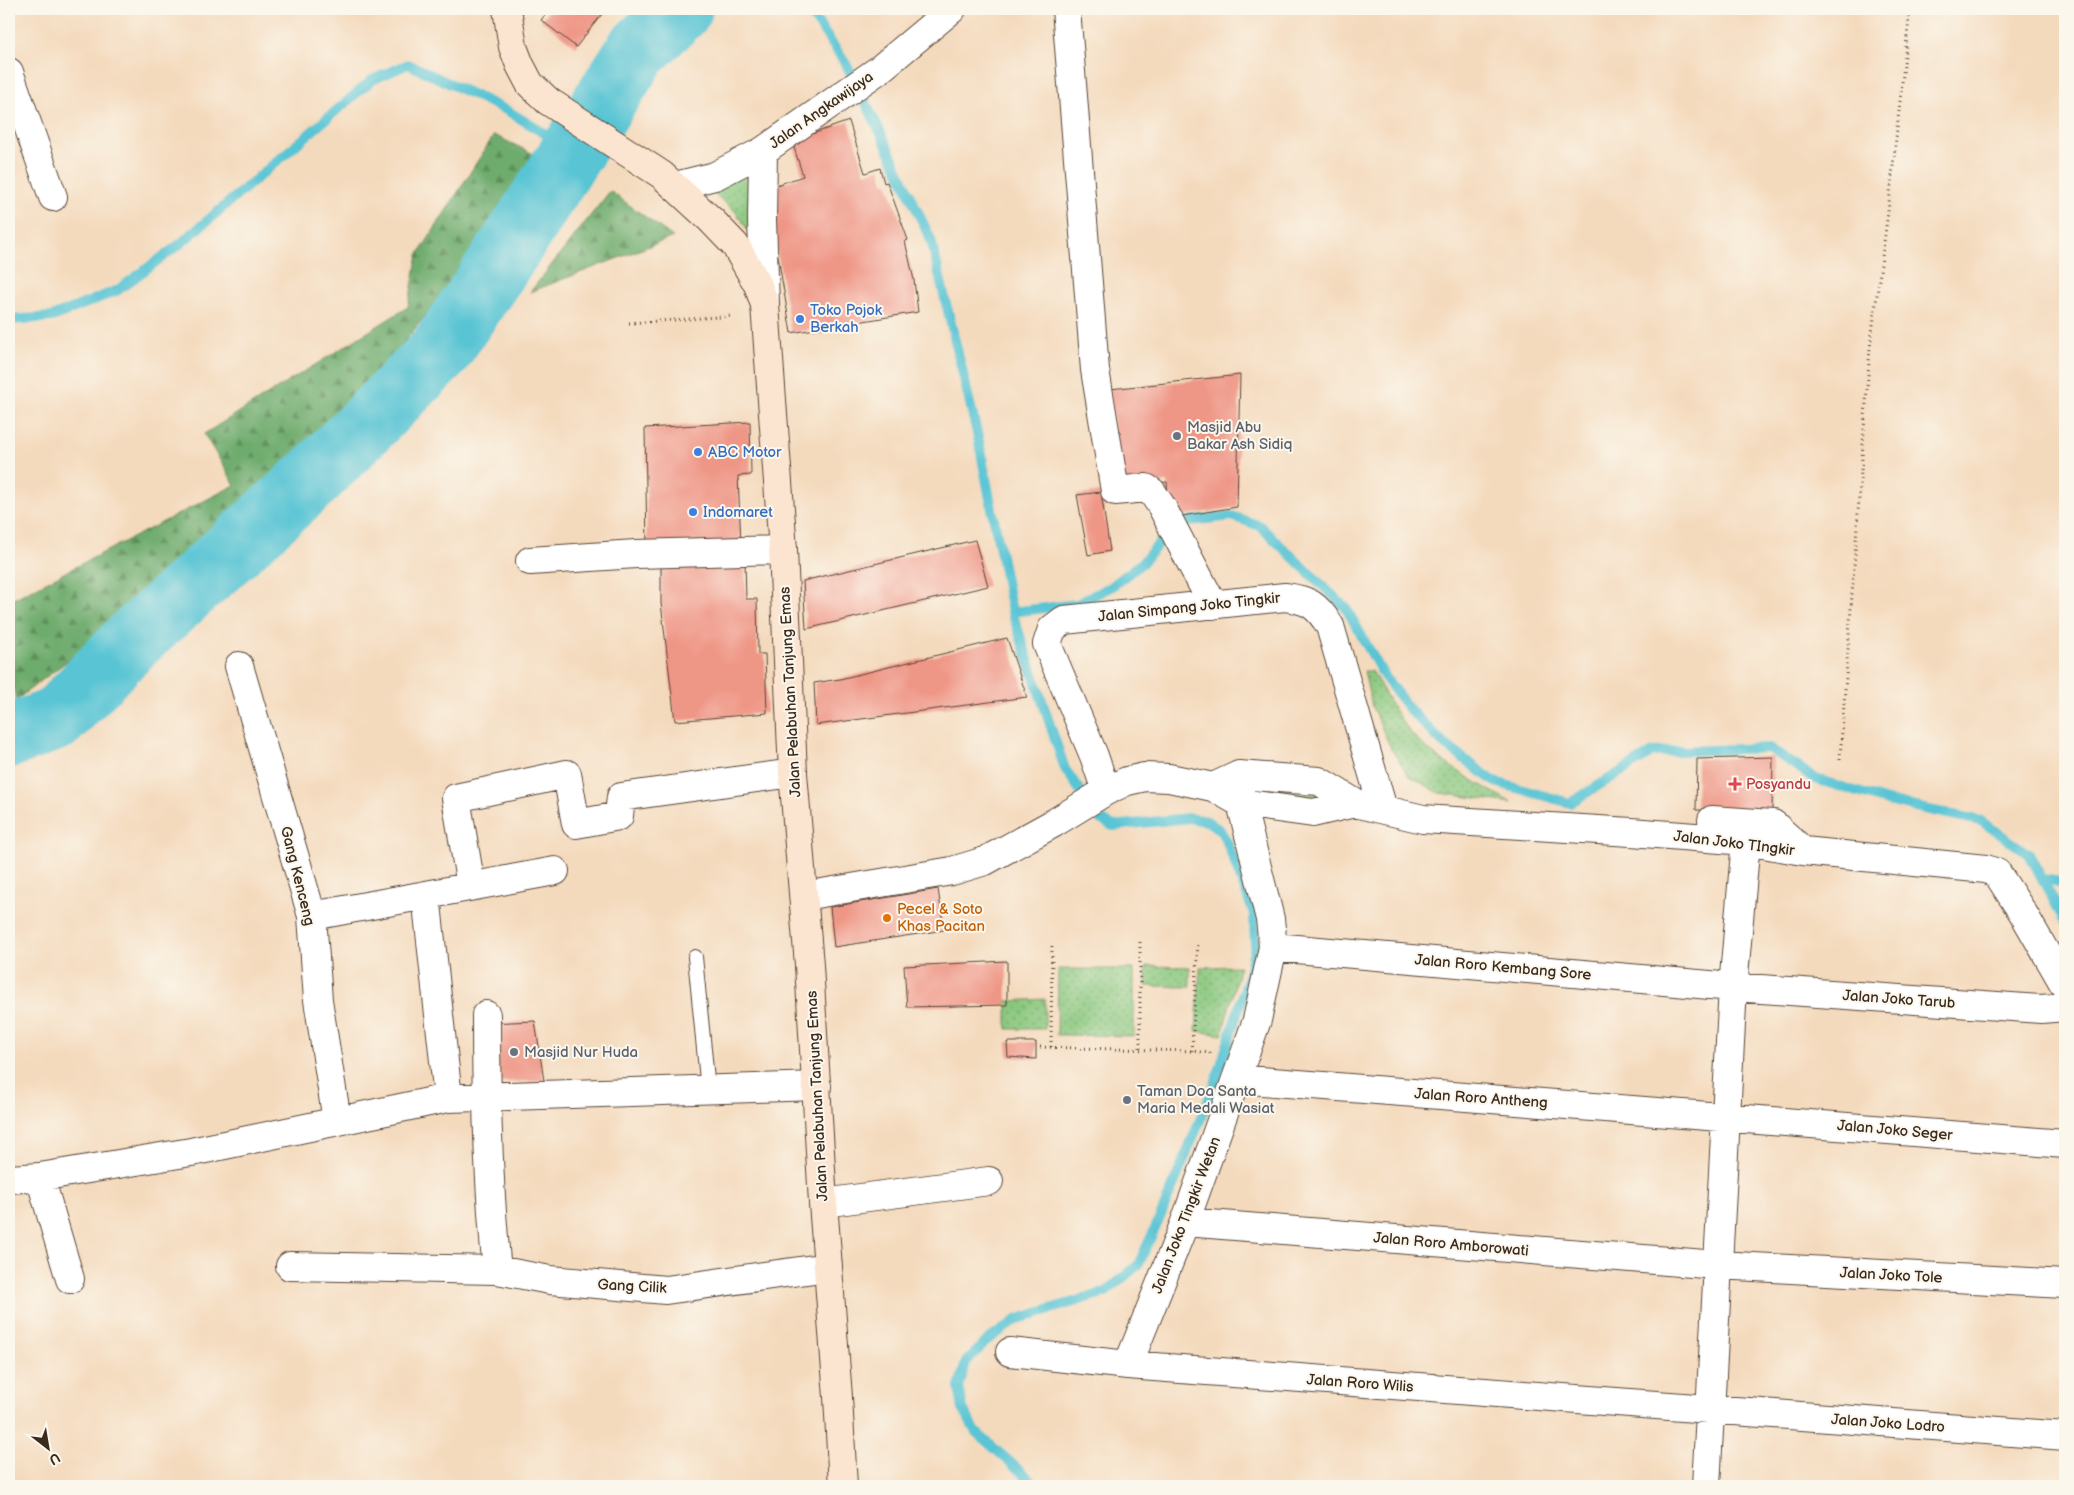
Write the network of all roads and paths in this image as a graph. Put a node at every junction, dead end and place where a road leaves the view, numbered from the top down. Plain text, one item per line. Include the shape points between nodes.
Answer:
1 (507, 9) edge
2 (952, 9) edge
3 (1066, 9) edge
4 (1910, 9) edge
5 (9, 72) edge
6 (763, 151) junction
7 (669, 180) junction
8 (53, 196) dead end
9 (766, 310) junction
10 (629, 323) dead end
11 (783, 550) junction
12 (530, 561) dead end
13 (1213, 605) junction
14 (240, 666) dead end
15 (1840, 759) dead end
16 (793, 773) junction
17 (1239, 774) junction
18 (1213, 787) junction
19 (1102, 794) junction
20 (1241, 803) junction
21 (1356, 803) junction
22 (1383, 809) junction
23 (1631, 832) junction
24 (1746, 842) junction
25 (1803, 851) junction
26 (555, 871) dead end
27 (471, 886) junction
28 (426, 895) junction
29 (804, 896) junction
30 (312, 916) junction
31 (1140, 942) dead end
32 (1198, 942) dead end
33 (1052, 943) dead end
34 (1273, 947) junction
35 (695, 957) dead end
36 (2065, 986) edge
37 (1733, 988) junction
38 (2065, 1008) edge
39 (486, 1014) dead end
40 (1040, 1047) dead end
41 (1051, 1047) junction
42 (1140, 1050) junction
43 (1192, 1051) junction
44 (1210, 1053) dead end
45 (1236, 1079) junction
46 (817, 1086) junction
47 (708, 1090) junction
48 (486, 1097) junction
49 (448, 1098) junction
50 (1725, 1116) junction
51 (338, 1121) junction
52 (2065, 1144) edge
53 (40, 1177) junction
54 (9, 1179) edge
55 (989, 1181) dead end
56 (823, 1203) junction
57 (1185, 1222) junction
58 (1717, 1265) junction
59 (290, 1266) dead end
60 (828, 1267) junction
61 (497, 1270) junction
62 (70, 1279) dead end
63 (2065, 1284) edge
64 (1010, 1352) dead end
65 (1128, 1365) junction
66 (1711, 1409) junction
67 (2065, 1436) edge
68 (842, 1486) edge
69 (1706, 1486) edge

1 - 7 main road, Jalan Pelabuhan Tanjung Emas via 513,47 530,84 548,101
2 - 6 street, Jalan Angkawijaya via 880,69
3 - 13 street via 1095,370 1115,491 1146,488 1152,492
4 - 15 path via 1870,348
5 - 8 street
6 - 7 street, Jalan Angkawijaya via 715,176
6 - 9 street
7 - 9 main road, Jalan Pelabuhan Tanjung Emas via 735,245 758,285
9 - 10 path
9 - 11 main road, Jalan Pelabuhan Tanjung Emas
11 - 12 street
11 - 16 main road, Jalan Pelabuhan Tanjung Emas
13 - 19 street, Jalan Simpang Joko Tingkir via 1064,620 1052,629 1047,644 1094,756
13 - 22 street, Jalan Simpang Joko Tingkir via 1285,597 1304,599 1322,613 1330,626
14 - 30 street, Gang Kenceng
16 - 27 street via 621,797 619,816 576,824 567,774 456,798
16 - 29 main road, Jalan Pelabuhan Tanjung Emas
17 - 18 street
17 - 20 street, Jalan Joko Tingkir Wetan
17 - 21 street, Jalan Joko TIngkir via 1319,781
18 - 19 street via 1169,778 1145,777 1127,781
18 - 20 street
19 - 29 street via 984,861 952,871
20 - 21 street, Jalan Joko TIngkir via 1314,813
20 - 34 street, Jalan Joko Tingkir Wetan via 1270,919
21 - 22 street, Jalan Joko TIngkir
22 - 23 street, Jalan Joko TIngkir via 1423,818
23 - 24 street, Jalan Joko TIngkir
23 - 25 street, Jalan Joko TIngkir via 1689,819 1774,824
24 - 25 street, Jalan Joko TIngkir
24 - 37 street
25 - 36 street via 1986,869 1996,873
26 - 27 street
27 - 28 street
28 - 30 street
28 - 49 street
29 - 46 main road, Jalan Pelabuhan Tanjung Emas
30 - 51 street, Gang Kenceng via 318,1000
31 - 42 path
32 - 43 path
33 - 41 path
34 - 37 street, Jalan Roro Kembang Sore
34 - 45 street, Jalan Joko Tingkir Wetan via 1257,1020
35 - 47 lane
37 - 38 street, Jalan Joko Tarub via 2040,1009
37 - 50 street
39 - 48 street
40 - 41 path
41 - 42 path
42 - 43 path
43 - 44 path
45 - 50 street, Jalan Roro Antheng
45 - 57 street, Jalan Joko Tingkir Wetan
46 - 47 street
46 - 56 main road, Jalan Pelabuhan Tanjung Emas
47 - 48 street
48 - 49 street
48 - 61 street via 491,1216
49 - 51 street
50 - 52 street, Jalan Joko Seger
50 - 58 street
51 - 53 street via 191,1152
53 - 54 street
53 - 62 street
55 - 56 street
56 - 60 main road, Jalan Pelabuhan Tanjung Emas
57 - 58 street, Jalan Roro Amborowati
57 - 65 street, Jalan Joko Tingkir Wetan
58 - 63 street, Jalan Joko Tole
58 - 66 street
59 - 61 street, Gang Cilik
60 - 61 street, Gang Cilik via 666,1290 550,1280
60 - 68 main road, Jalan Pelabuhan Tanjung Emas
64 - 65 street, Jalan Roro Wilis
65 - 66 street, Jalan Roro Wilis
66 - 67 street, Jalan Joko Lodro
66 - 69 street

